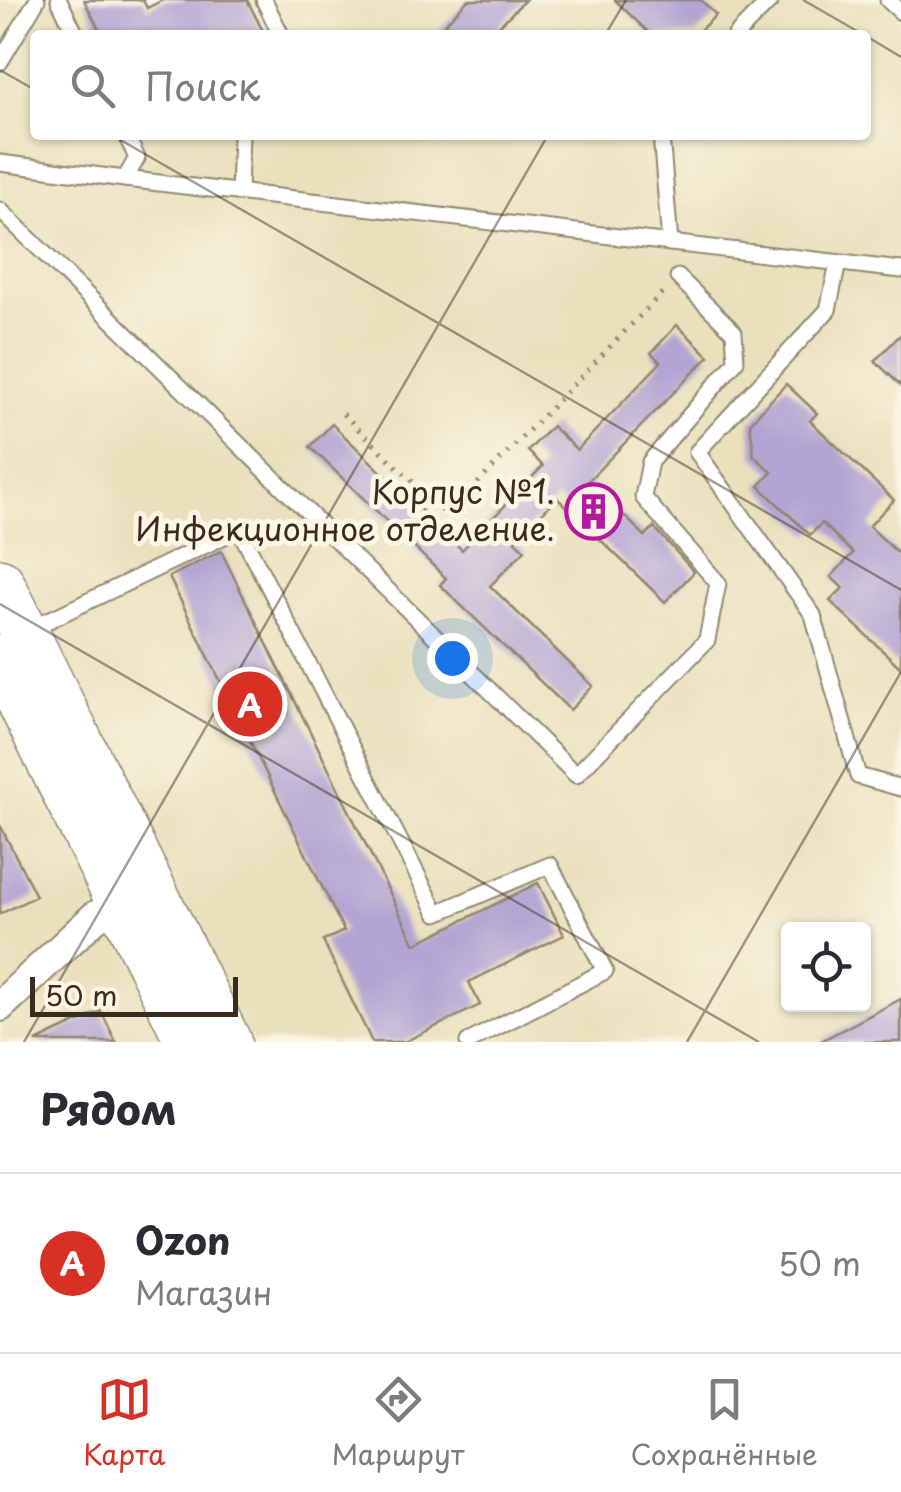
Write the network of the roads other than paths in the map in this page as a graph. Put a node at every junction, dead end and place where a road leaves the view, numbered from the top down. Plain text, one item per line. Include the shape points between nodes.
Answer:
1 (37, 0) edge
2 (59, 0) edge
3 (264, 0) edge
4 (770, 0) edge
5 (888, 0) edge
6 (901, 12) edge
7 (74, 30) edge
8 (279, 30) edge
9 (741, 30) edge
10 (0, 62) edge
11 (128, 140) edge
12 (242, 140) edge
13 (661, 140) edge
14 (0, 162) edge
15 (124, 180) junction
16 (239, 193) junction
17 (0, 210) edge
18 (670, 243) junction
19 (838, 262) junction
20 (901, 270) edge
21 (678, 277) road end
22 (0, 583) edge
23 (12, 646) edge
24 (901, 788) edge
25 (121, 903) junction
26 (0, 1006) edge
27 (190, 1042) edge
28 (227, 1042) edge
29 (468, 1042) edge

1 - 10 lane
2 - 7 lane
3 - 8 lane
4 - 9 lane
5 - 6 lane
11 - 15 lane via 137,158
12 - 16 lane
13 - 18 lane
14 - 15 lane
15 - 16 lane
16 - 18 lane
17 - 21 lane via 576,775 707,640 718,583 644,497 650,462 736,361 734,332
18 - 19 lane
19 - 20 lane
19 - 24 lane via 828,310 697,452 813,616 858,776
22 - 23 main road
23 - 25 main road
23 - 28 main road
23 - 29 lane via 239,530 438,912 550,865 605,971
25 - 26 street via 95,917
25 - 27 main road

